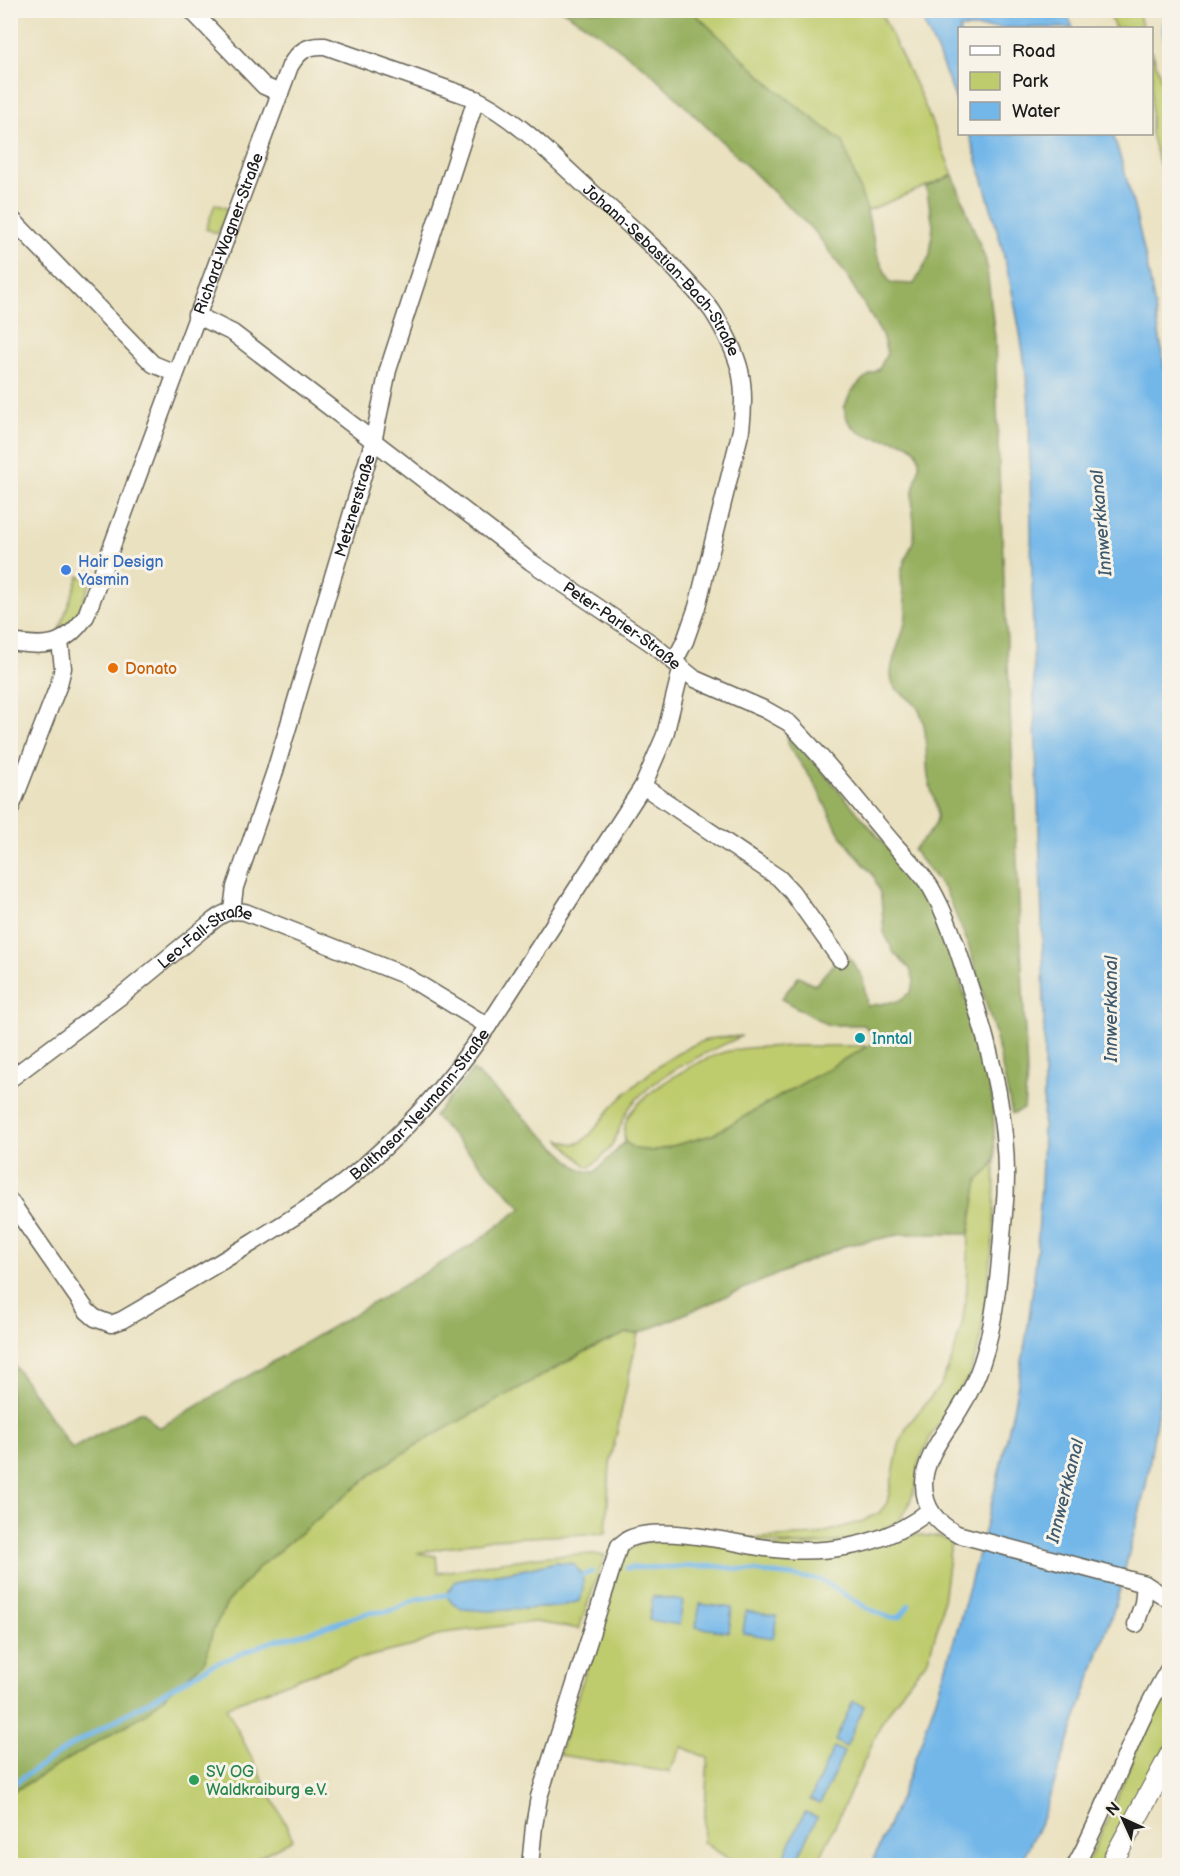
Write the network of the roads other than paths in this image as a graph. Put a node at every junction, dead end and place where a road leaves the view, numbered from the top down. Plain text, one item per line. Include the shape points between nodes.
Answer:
1 (191, 10) edge
2 (306, 48) joint
3 (280, 93) junction
4 (476, 99) junction
5 (10, 217) edge
6 (196, 315) junction
7 (175, 374) junction
8 (373, 442) junction
9 (10, 642) edge
10 (60, 642) junction
11 (678, 666) junction
12 (643, 786) junction
13 (10, 810) edge
14 (232, 910) junction
15 (840, 959) dead end
16 (488, 1026) junction
17 (10, 1079) edge
18 (10, 1201) edge
19 (930, 1510) junction
20 (1140, 1582) junction
21 (1170, 1600) edge
22 (1136, 1624) dead end
23 (1170, 1667) edge
24 (1170, 1756) edge
25 (530, 1866) edge
26 (1075, 1866) edge
27 (1110, 1866) edge

1 - 3 street via 264,86
2 - 3 street, Richard-Wagner-Straße via 290,66
2 - 4 street, Johann-Sebastian-Bach-Straße via 325,46
3 - 6 street, Richard-Wagner-Straße
4 - 8 street, Metznerstraße via 388,369
4 - 11 street, Johann-Sebastian-Bach-Straße via 541,146 669,263 716,316 739,364 745,392 741,430 697,607
5 - 7 street via 153,364
6 - 7 street, Richard-Wagner-Straße
6 - 8 street, Peter-Parler-Straße via 233,333
7 - 10 street, Richard-Wagner-Straße via 86,616
8 - 11 street, Peter-Parler-Straße
8 - 14 street, Metznerstraße via 275,771 235,886
9 - 10 street
10 - 13 street via 63,668 59,684
11 - 12 street, Balthasar-Neumann-Straße via 665,735
11 - 19 street, Peter-Parler-Straße via 694,679 779,716 793,727 930,886 973,995 996,1084 1006,1152 1006,1198 983,1361 927,1470 925,1496
12 - 15 street via 779,878
12 - 16 street, Balthasar-Neumann-Straße
14 - 16 street, Leo-Fall-Straße via 404,975
14 - 17 street, Leo-Fall-Straße via 208,924 125,993
16 - 18 street, Balthasar-Neumann-Straße via 421,1112 346,1180 296,1216 122,1320 111,1324 87,1311
19 - 20 street via 941,1524 957,1534
19 - 25 street via 885,1537 842,1548 794,1550 675,1534 631,1538 619,1546 539,1797
20 - 21 street
20 - 22 street via 1143,1603
23 - 26 street
24 - 27 street

